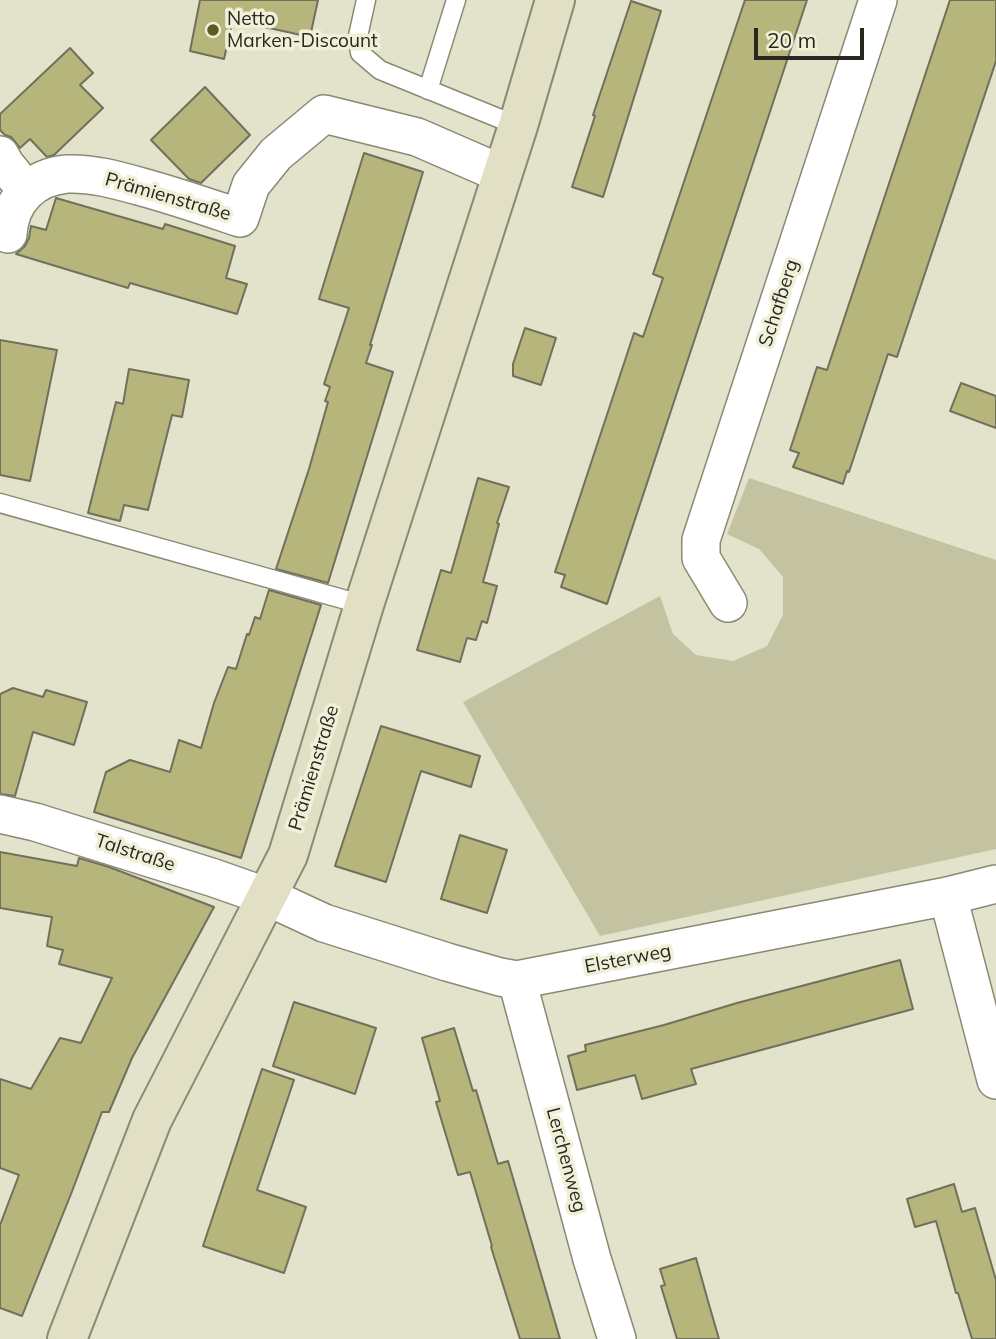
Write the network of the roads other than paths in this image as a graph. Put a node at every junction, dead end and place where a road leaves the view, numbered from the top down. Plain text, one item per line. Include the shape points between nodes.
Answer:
1 (366, 0) edge
2 (456, 0) edge
3 (555, 0) edge
4 (878, 0) edge
5 (428, 90) junction
6 (518, 126) junction
7 (0, 155) edge
8 (502, 173) junction
9 (26, 190) junction
10 (8, 234) dead end
11 (0, 503) edge
12 (728, 603) dead end
13 (364, 605) junction
14 (0, 814) edge
15 (996, 884) edge
16 (948, 896) junction
17 (268, 897) junction
18 (517, 980) junction
19 (996, 1080) edge
20 (67, 1339) edge
21 (617, 1339) edge

1 - 5 lane via 358,36 360,53 380,70
2 - 5 lane
3 - 6 street, Prämienstraße
4 - 12 street, Schafberg via 701,540 701,558
5 - 6 lane
6 - 8 street, Prämienstraße
7 - 9 street
8 - 9 street, Prämienstraße via 417,137 324,114 276,154 251,185 240,218 106,177 66,174
8 - 13 street, Prämienstraße
9 - 10 street via 12,210
11 - 13 lane
13 - 17 street, Prämienstraße via 291,846
14 - 17 street, Talstraße
15 - 16 street, Elsterweg
16 - 18 street, Elsterweg
16 - 19 street
17 - 18 street, Elsterweg via 324,923
17 - 20 street, Prämienstraße via 152,1120
18 - 21 street, Lerchenweg

